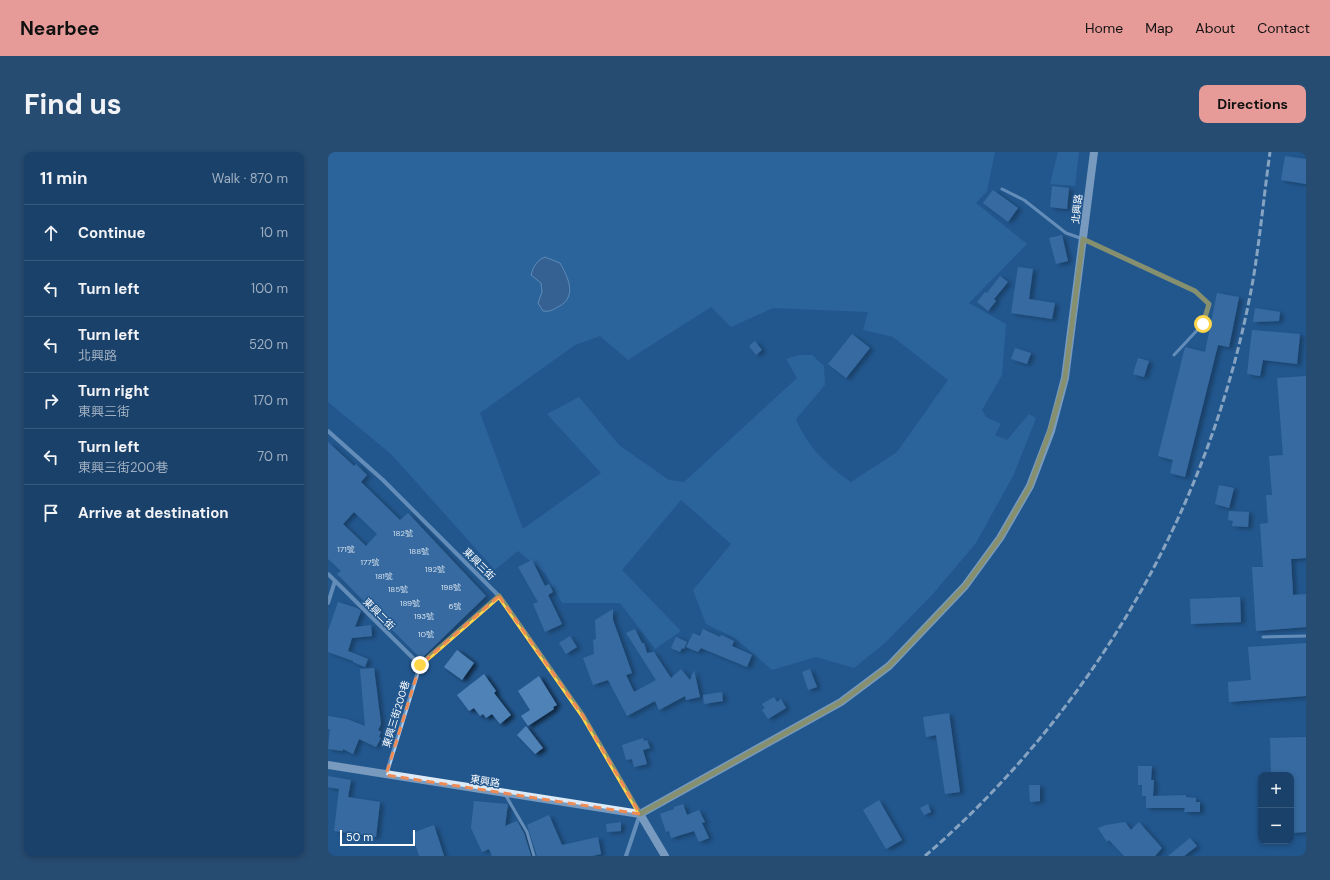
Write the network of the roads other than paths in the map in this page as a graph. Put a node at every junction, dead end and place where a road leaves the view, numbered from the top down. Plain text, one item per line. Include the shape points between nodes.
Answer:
1 (1094, 152) edge
2 (1002, 189) dead end
3 (1083, 239) junction
4 (1174, 355) dead end
5 (328, 431) edge
6 (328, 574) edge
7 (335, 581) junction
8 (499, 596) junction
9 (328, 603) edge
10 (1306, 636) edge
11 (1263, 637) dead end
12 (420, 665) junction
13 (328, 765) edge
14 (386, 776) junction
15 (505, 794) junction
16 (640, 814) junction
17 (534, 856) edge
18 (626, 856) edge
19 (666, 856) edge

1 - 3 street, 北興路
2 - 3 lane via 1024,200 1066,234
3 - 4 lane via 1195,291 1209,304 1203,324
3 - 16 street, 北興路 via 1065,378 1050,431 1030,486 1000,538 965,586 889,666 841,702
5 - 8 street, 東興三街 via 383,480
6 - 7 street, 東興二街
7 - 9 street
7 - 12 street, 東興二街
8 - 12 street
8 - 16 street, 東興三街 via 583,716
10 - 11 lane
12 - 14 street, 東興三街200巷
13 - 14 street, 東興路
14 - 15 street, 東興路
15 - 16 street, 東興路
15 - 17 lane via 527,832
16 - 18 street
16 - 19 street

